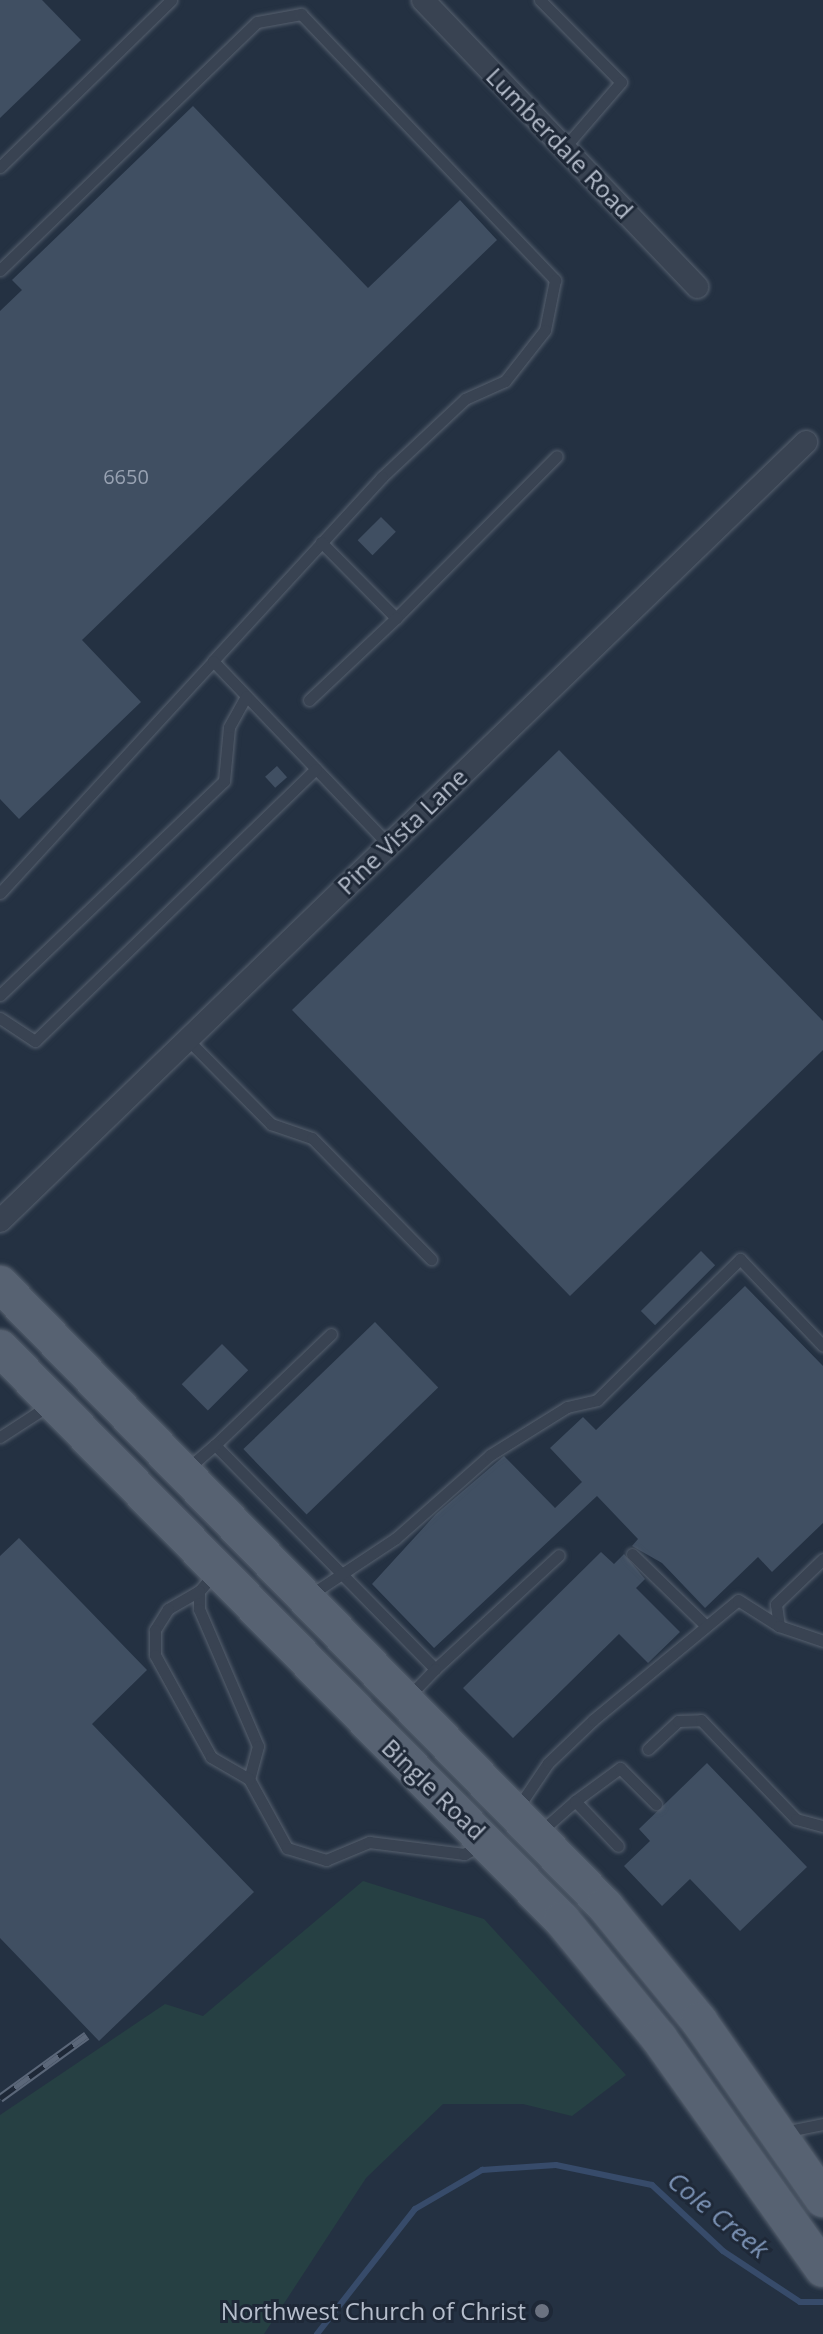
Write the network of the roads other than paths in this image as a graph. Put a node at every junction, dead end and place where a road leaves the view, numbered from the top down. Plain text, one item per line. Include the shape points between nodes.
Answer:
1 (171, 0) edge
2 (423, 0) edge
3 (540, 0) edge
4 (564, 148) junction
5 (0, 167) edge
6 (0, 270) edge
7 (697, 287) dead end
8 (806, 442) dead end
9 (557, 456) dead end
10 (321, 542) junction
11 (396, 618) junction
12 (213, 661) junction
13 (246, 696) junction
14 (309, 700) dead end
15 (316, 769) junction
16 (388, 844) junction
17 (0, 893) edge
18 (0, 995) edge
19 (0, 1018) edge
20 (187, 1039) junction
21 (0, 1221) edge
22 (431, 1259) dead end
23 (0, 1284) edge
24 (331, 1334) dead end
25 (823, 1346) edge
26 (0, 1348) edge
27 (53, 1402) junction
28 (0, 1437) edge
29 (215, 1445) junction
30 (183, 1472) junction
31 (248, 1539) junction
32 (632, 1554) dead end
33 (559, 1555) dead end
34 (823, 1559) edge
35 (345, 1574) junction
36 (208, 1581) junction
37 (304, 1598) junction
38 (703, 1623) junction
39 (779, 1626) junction
40 (823, 1641) edge
41 (435, 1669) junction
42 (403, 1702) junction
43 (648, 1749) dead end
44 (249, 1779) junction
45 (575, 1801) junction
46 (656, 1804) dead end
47 (524, 1825) junction
48 (823, 1826) edge
49 (487, 1840) junction
50 (618, 1846) dead end
51 (823, 2124) edge
52 (776, 2136) junction
53 (744, 2159) junction
54 (823, 2199) edge
55 (816, 2260) edge

1 - 5 lane
2 - 4 street, Lumberdale Road
3 - 4 lane via 621,82
4 - 7 street, Lumberdale Road
6 - 10 lane via 257,22 301,14 555,280 545,330 505,381 465,399
8 - 16 street, Pine Vista Lane
9 - 11 lane
10 - 11 lane
10 - 12 lane
11 - 14 lane
12 - 13 lane
12 - 17 lane
13 - 15 lane
13 - 18 lane via 229,727 224,781
15 - 16 lane
15 - 19 lane via 35,1041
16 - 20 street, Pine Vista Lane
20 - 21 street, Pine Vista Lane
20 - 22 lane via 271,1124 312,1138
23 - 30 main road, Bingle Road
24 - 29 lane
25 - 35 lane via 740,1259 597,1400 567,1407 490,1455
26 - 27 main road, Bingle Road
27 - 28 lane
27 - 36 main road, Bingle Road
29 - 30 lane
29 - 35 lane
30 - 31 main road, Bingle Road
31 - 36 main road
31 - 37 main road, Bingle Road
32 - 38 lane
33 - 41 lane
34 - 39 lane via 776,1604
35 - 37 lane
35 - 41 lane
36 - 44 lane via 207,1636 258,1746
36 - 44 lane via 168,1609 155,1630 155,1655 211,1757
36 - 49 main road, Bingle Road
37 - 42 main road, Bingle Road
38 - 39 lane via 738,1600
38 - 47 lane via 548,1763
39 - 40 lane
41 - 42 lane
42 - 47 main road, Bingle Road
43 - 48 lane via 678,1721 701,1720 796,1819
44 - 49 lane via 287,1848 314,1860 369,1842 464,1854
45 - 46 lane via 620,1768
45 - 47 lane
45 - 50 lane
47 - 49 main road
47 - 52 main road, Bingle Road via 671,1985
49 - 53 main road, Bingle Road via 628,1997
51 - 52 lane via 801,2123
52 - 53 main road
52 - 54 main road, Bingle Road
53 - 55 main road, Bingle Road

